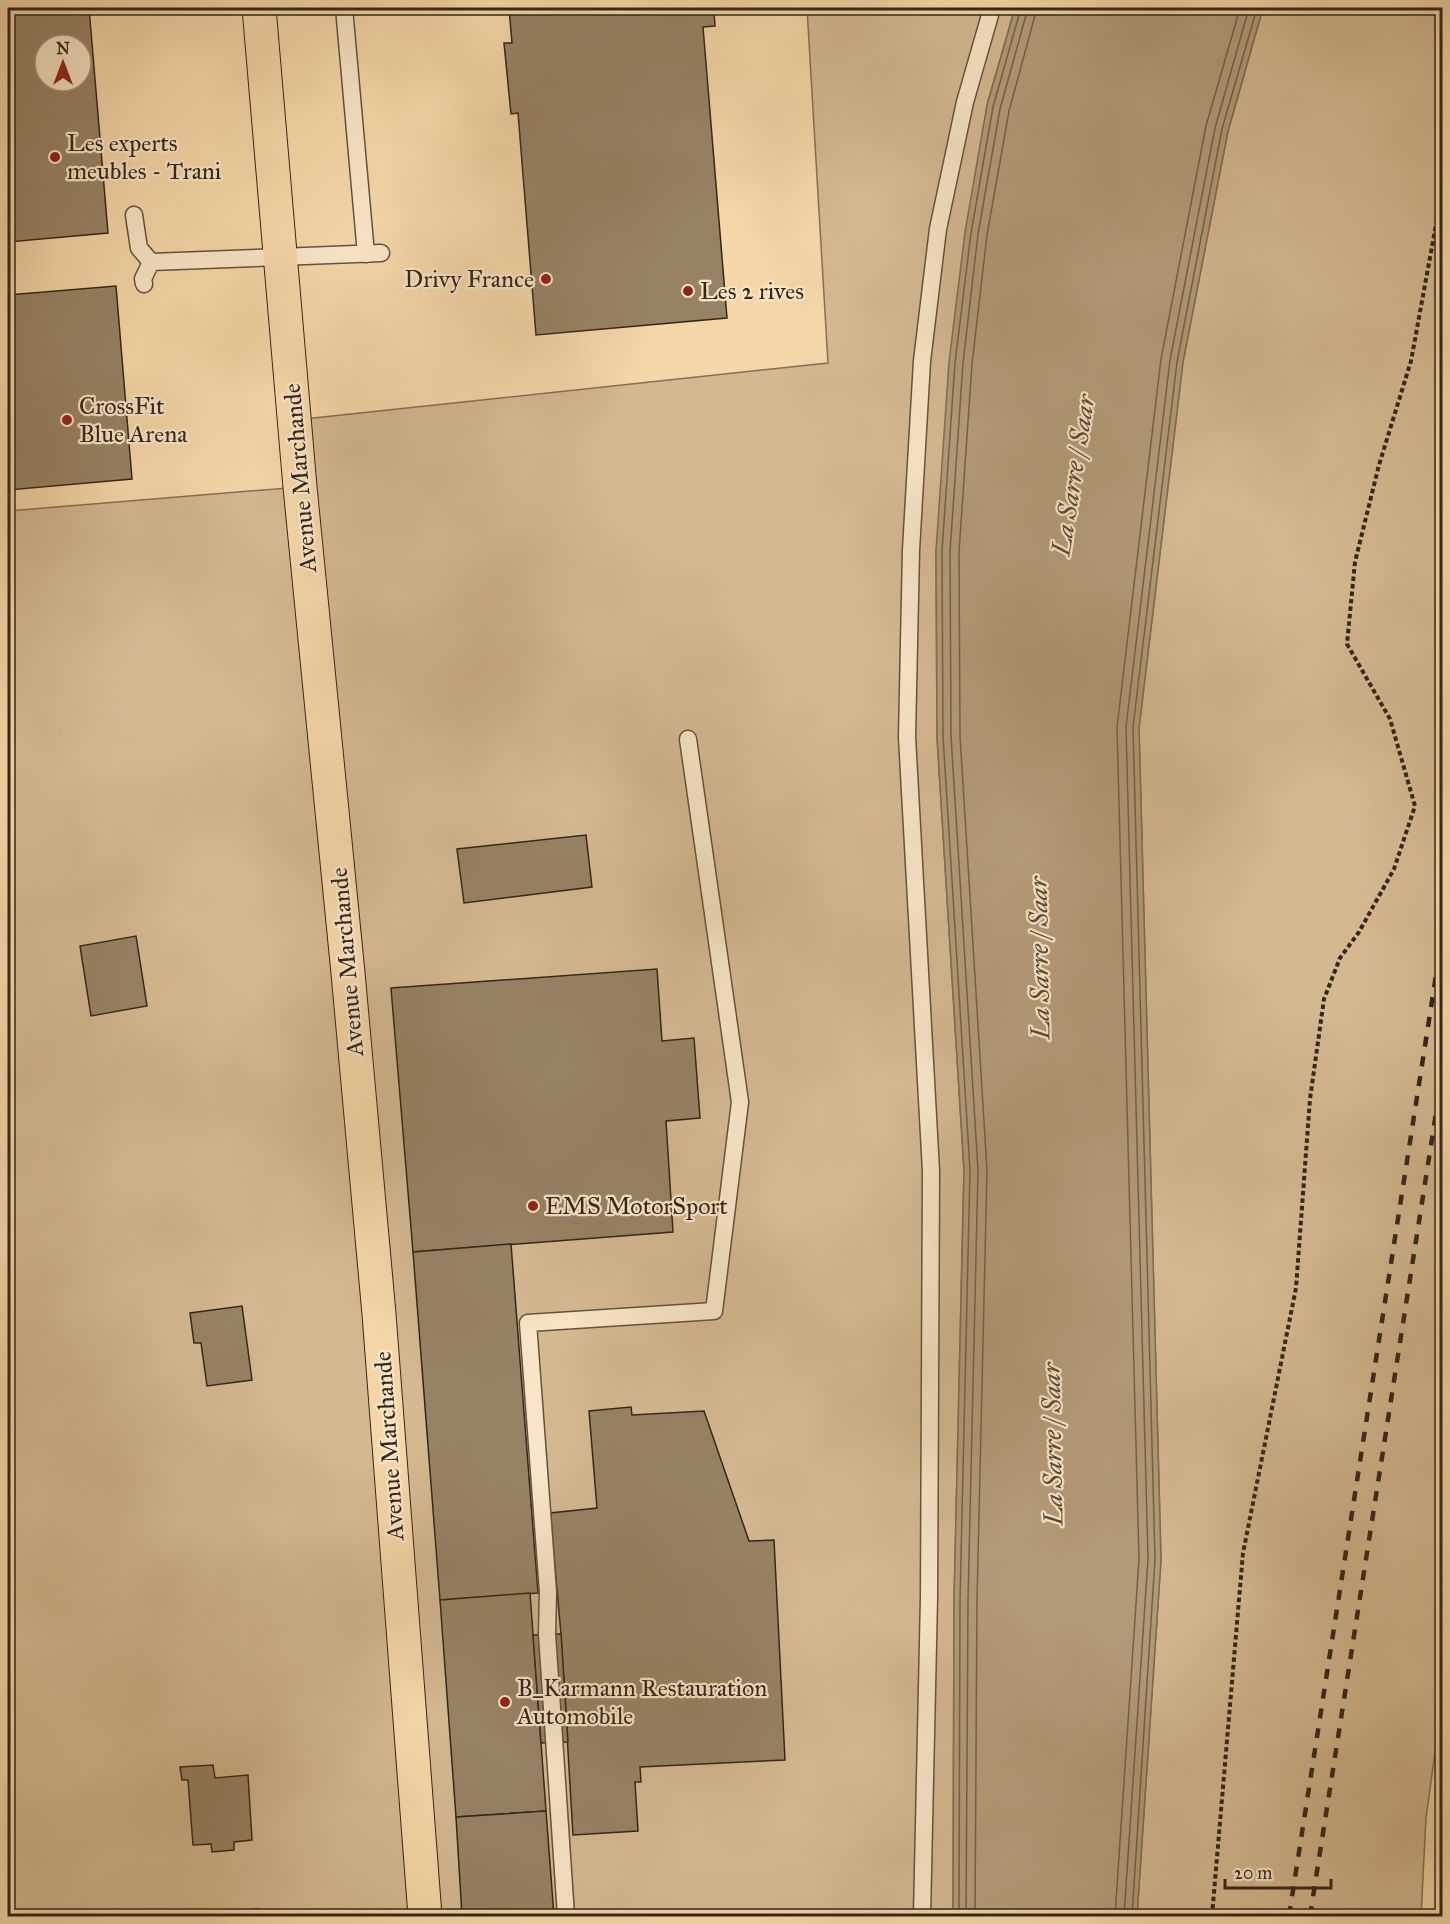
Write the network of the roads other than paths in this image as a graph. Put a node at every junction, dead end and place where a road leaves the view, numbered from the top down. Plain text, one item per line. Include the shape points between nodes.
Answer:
1 (259, 8) edge
2 (344, 8) edge
3 (992, 8) edge
4 (134, 215) dead end
5 (280, 257) junction
6 (151, 262) junction
7 (144, 284) dead end
8 (688, 739) dead end
9 (425, 1917) edge
10 (566, 1917) edge
11 (922, 1917) edge

1 - 5 main road, Avenue Marchande
2 - 5 lane via 374,254
3 - 11 lane via 965,102 938,229 922,361 911,550 907,736 931,1171 929,1586
4 - 6 lane via 139,248
5 - 6 lane
5 - 9 main road, Avenue Marchande via 379,1314
6 - 7 lane
8 - 10 lane via 740,1102 714,1311 528,1323

